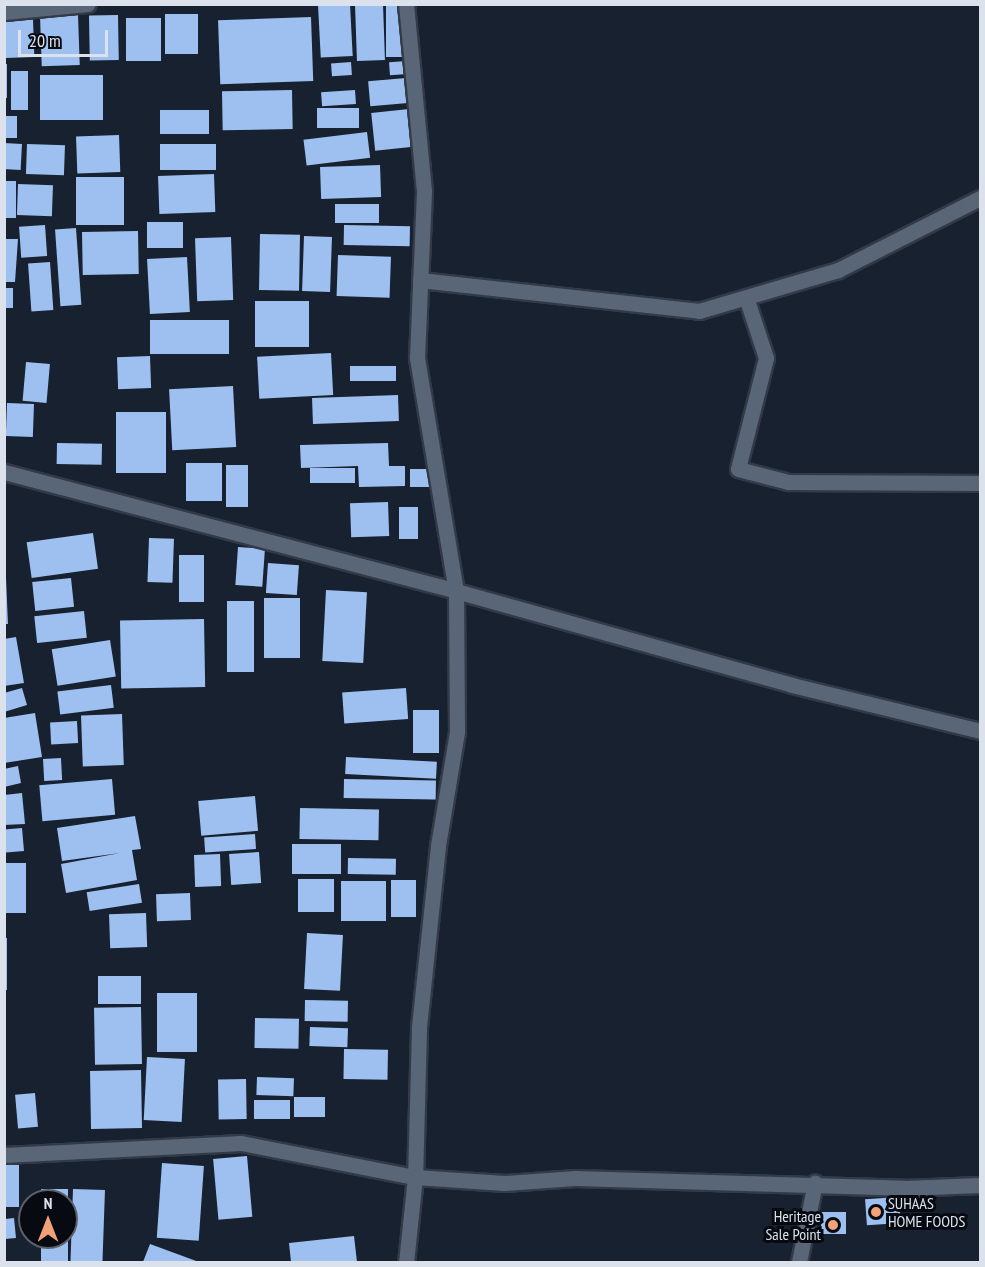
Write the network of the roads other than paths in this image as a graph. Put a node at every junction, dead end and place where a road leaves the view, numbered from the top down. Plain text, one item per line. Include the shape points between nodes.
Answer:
1 (88, 4) edge
2 (406, 4) edge
3 (4, 12) edge
4 (981, 198) edge
5 (420, 280) junction
6 (746, 297) junction
7 (4, 472) edge
8 (981, 483) edge
9 (456, 591) junction
10 (981, 731) edge
11 (4, 1155) edge
12 (415, 1177) junction
13 (815, 1183) junction
14 (981, 1185) edge
15 (406, 1263) edge
16 (799, 1263) edge

1 - 3 street
2 - 5 street via 424,191
4 - 6 street via 838,270
5 - 6 street via 699,310
5 - 9 street via 417,358
6 - 8 street via 766,358 738,469 788,483
7 - 9 street
9 - 10 street via 792,685
9 - 12 street via 457,732 438,846 419,1028
11 - 12 street via 241,1143
12 - 13 street via 504,1183 575,1178
12 - 15 street
13 - 14 street via 904,1188
13 - 16 street

